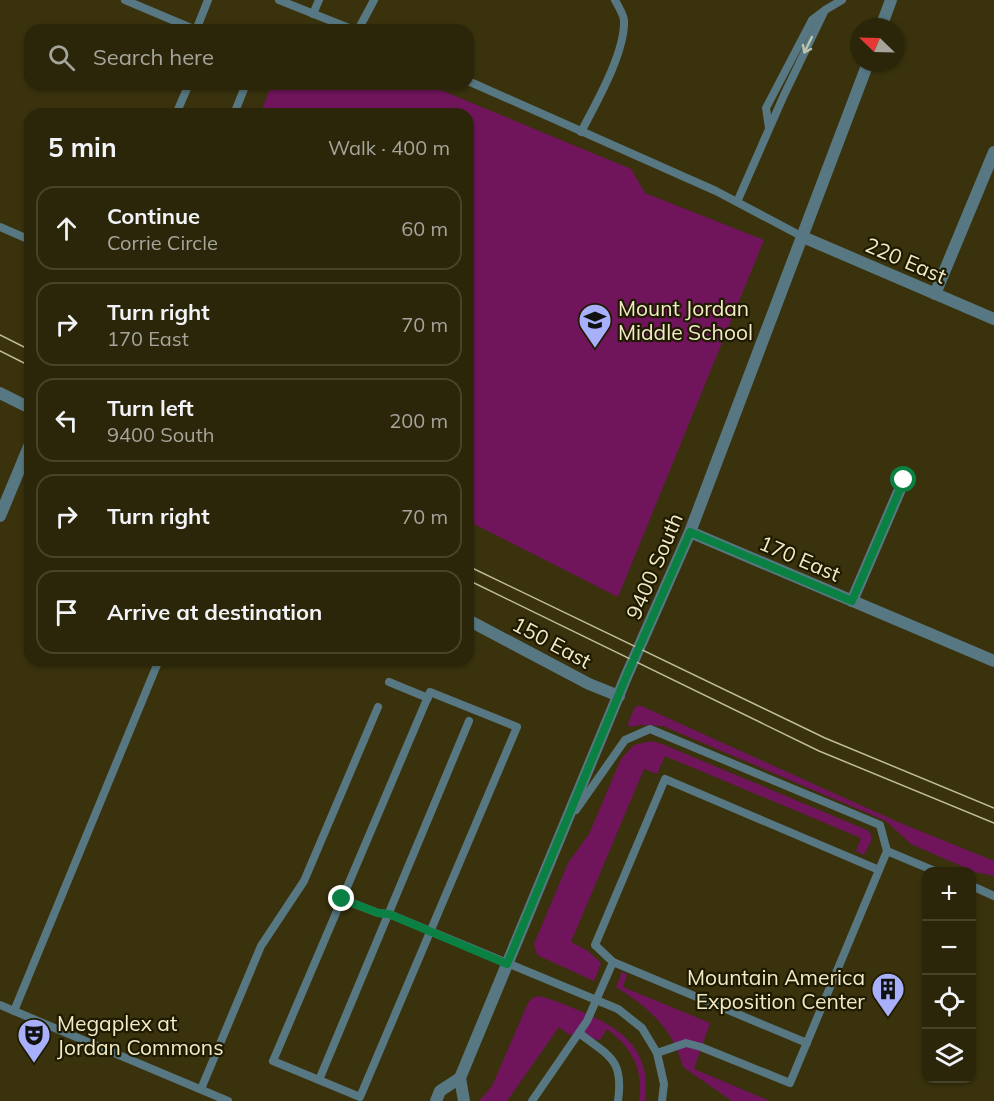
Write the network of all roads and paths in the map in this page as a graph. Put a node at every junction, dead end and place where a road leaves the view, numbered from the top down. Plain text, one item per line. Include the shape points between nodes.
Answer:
1 (125, 0) edge
2 (208, 0) edge
3 (279, 0) edge
4 (319, 0) edge
5 (374, 0) edge
6 (615, 0) edge
7 (842, 0) edge
8 (887, 1) edge
9 (313, 14) junction
10 (883, 18) edge
11 (182, 24) edge
12 (198, 24) edge
13 (340, 24) edge
14 (360, 24) edge
15 (865, 72) edge
16 (474, 84) edge
17 (186, 90) edge
18 (244, 90) edge
19 (179, 108) edge
20 (236, 108) edge
21 (581, 132) junction
22 (994, 152) edge
23 (737, 202) junction
24 (0, 227) edge
25 (24, 237) edge
26 (803, 237) junction
27 (935, 294) junction
28 (994, 319) edge
29 (0, 393) edge
30 (24, 405) edge
31 (24, 458) edge
32 (904, 480) dead end
33 (0, 516) edge
34 (690, 532) junction
35 (852, 601) junction
36 (474, 623) edge
37 (994, 661) edge
38 (157, 666) edge
39 (390, 682) dead end
40 (619, 696) junction
41 (428, 698) junction
42 (378, 707) dead end
43 (470, 721) dead end
44 (565, 825) junction
45 (887, 851) junction
46 (925, 867) edge
47 (879, 870) junction
48 (976, 888) edge
49 (994, 896) edge
50 (342, 899) junction
51 (389, 914) junction
52 (431, 931) junction
53 (613, 962) junction
54 (507, 964) junction
55 (596, 1000) junction
56 (0, 1005) edge
57 (14, 1011) junction
58 (579, 1033) junction
59 (807, 1043) junction
60 (657, 1053) junction
61 (460, 1078) junction
62 (319, 1080) junction
63 (201, 1089) junction
64 (228, 1101) edge
65 (436, 1101) edge
66 (464, 1101) edge
67 (532, 1101) edge
68 (618, 1101) edge
69 (662, 1101) edge

1 - 11 lane
2 - 12 lane
3 - 9 lane
4 - 9 lane
5 - 14 lane
6 - 21 lane via 624,20 620,45
7 -> 23 lane via 825,10
8 - 10 street
9 - 13 lane
15 - 26 street, 9400 South
16 - 21 lane
17 - 19 lane
18 - 20 lane
21 - 23 lane
22 - 27 street
23 - 26 lane
24 - 25 lane
26 - 27 street, 220 East
26 - 34 street, 9400 South
27 - 28 street, 220 East
29 - 30 street
31 - 33 street
32 - 35 street
34 - 35 street, 170 East
34 - 40 street, 9400 South
35 - 37 street, 170 East
36 - 40 street, 150 East
38 - 57 lane
39 - 41 lane
40 - 44 street, 9400 South
41 - 50 lane
41 - 52 lane via 430,692 517,727
42 - 63 lane via 304,881 261,946
43 - 51 lane
44 - 45 lane via 625,740 650,729 880,825
44 - 54 street, 9400 South
45 - 46 lane
45 - 47 lane
47 - 53 lane via 665,779 595,945
47 - 59 lane
48 - 49 lane
50 - 51 lane
50 - 62 lane via 273,1061
51 - 52 lane
51 - 62 lane
52 - 54 lane
52 - 62 lane via 360,1097
53 - 55 lane
53 - 59 lane
54 - 55 lane
54 - 61 street, 9400 South
55 - 58 lane
55 - 60 lane via 618,1009 642,1028
56 - 57 lane
57 - 63 lane
58 - 67 lane
58 - 68 lane via 612,1058 621,1081
59 - 60 lane via 790,1083 686,1043
60 - 69 lane via 664,1084
61 - 65 street, 9400 South via 440,1091
61 - 66 street
63 - 64 lane

